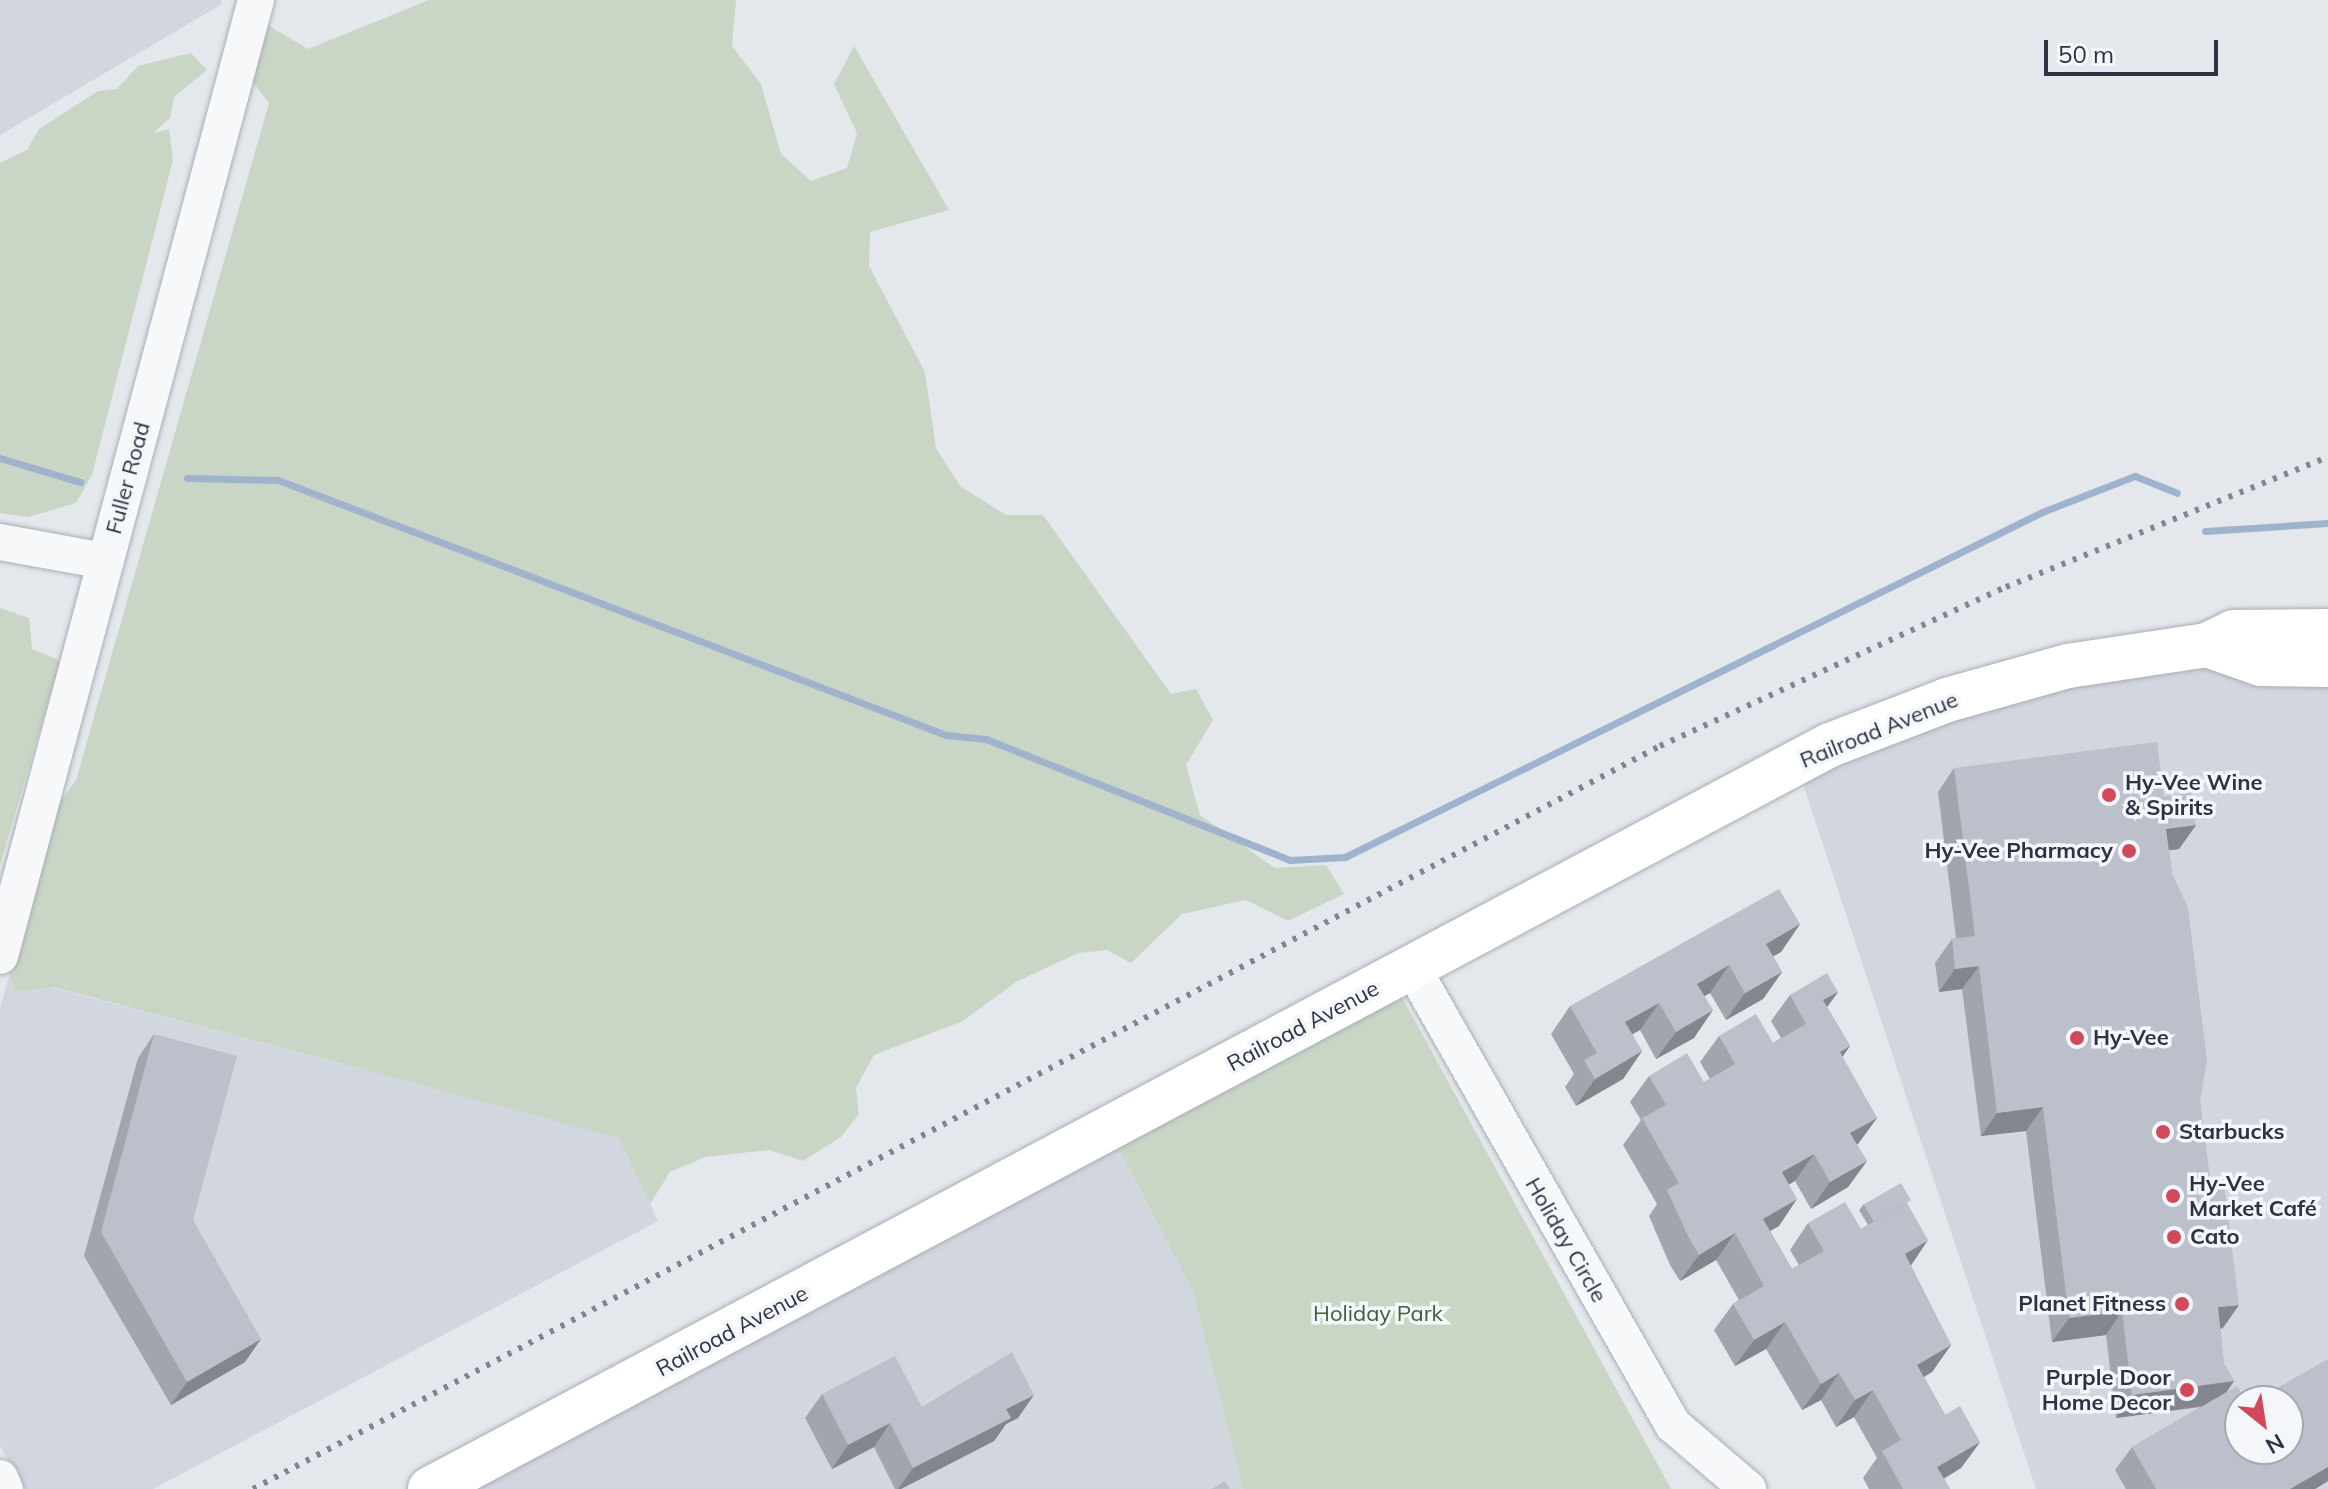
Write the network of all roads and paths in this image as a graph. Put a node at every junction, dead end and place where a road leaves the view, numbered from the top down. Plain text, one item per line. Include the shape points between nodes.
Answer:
1 (256, 0) edge
2 (0, 542) edge
3 (105, 561) junction
4 (2328, 631) edge
5 (2207, 645) junction
6 (2328, 665) edge
7 (0, 956) edge
8 (1412, 967) junction
9 (0, 1478) edge
10 (5, 1489) edge
11 (430, 1489) edge
12 (1748, 1489) edge

1 - 3 street, Fuller Road
2 - 3 street
3 - 7 street, Fuller Road
4 - 5 main road, Railroad Avenue via 2234,632
5 - 6 main road, Railroad Avenue via 2261,664
5 - 8 main road, Railroad Avenue via 2068,666 1947,700 1830,745
8 - 11 main road, Railroad Avenue
8 - 12 street, Holiday Circle via 1673,1425
9 - 10 street

